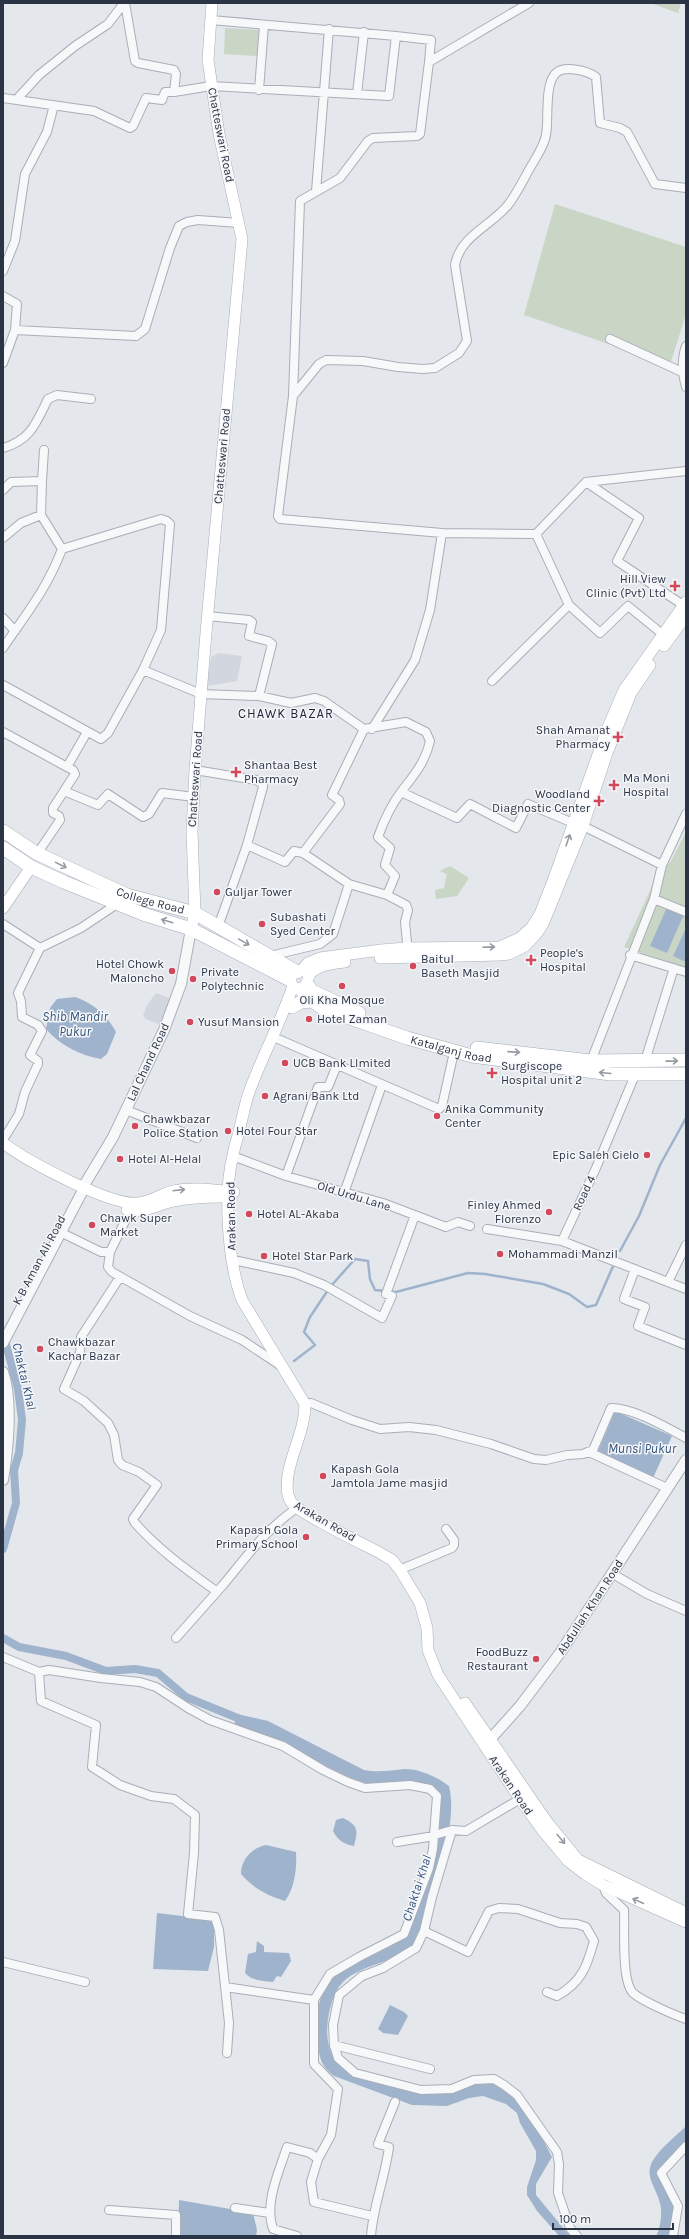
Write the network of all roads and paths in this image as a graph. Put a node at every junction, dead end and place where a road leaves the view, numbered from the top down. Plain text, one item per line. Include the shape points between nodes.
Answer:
1 (124, 3) edge
2 (212, 3) edge
3 (529, 3) edge
4 (211, 20) junction
5 (264, 25) junction
6 (329, 29) junction
7 (364, 32) junction
8 (396, 36) junction
9 (429, 62) junction
10 (211, 86) junction
11 (258, 90) junction
12 (174, 92) junction
13 (323, 92) junction
14 (357, 94) junction
15 (3, 98) edge
16 (17, 99) junction
17 (54, 105) junction
18 (686, 188) edge
19 (316, 191) junction
20 (239, 223) junction
21 (3, 271) edge
22 (3, 296) edge
23 (15, 330) junction
24 (610, 339) dead end
25 (686, 346) edge
26 (3, 363) edge
27 (682, 372) junction
28 (686, 387) edge
29 (293, 396) junction
30 (91, 399) dead end
31 (3, 448) edge
32 (44, 450) dead end
33 (686, 471) edge
34 (42, 480) junction
35 (586, 482) junction
36 (3, 490) edge
37 (41, 515) junction
38 (442, 533) junction
39 (536, 534) junction
40 (3, 538) edge
41 (62, 549) junction
42 (569, 605) junction
43 (685, 605) edge
44 (207, 616) junction
45 (686, 616) edge
46 (3, 618) edge
47 (15, 631) junction
48 (665, 637) junction
49 (3, 648) edge
50 (143, 670) junction
51 (492, 681) dead end
52 (3, 685) edge
53 (201, 694) junction
54 (258, 696) junction
55 (368, 729) junction
56 (3, 732) edge
57 (87, 732) junction
58 (67, 767) junction
59 (195, 770) junction
60 (64, 791) junction
61 (401, 792) junction
62 (194, 797) junction
63 (686, 814) edge
64 (578, 824) junction
65 (684, 826) edge
66 (3, 831) edge
67 (247, 845) junction
68 (3, 848) edge
69 (37, 854) junction
70 (303, 854) junction
71 (662, 865) junction
72 (31, 866) junction
73 (349, 884) junction
74 (387, 895) junction
75 (654, 899) junction
76 (117, 904) junction
77 (3, 908) edge
78 (686, 912) edge
79 (195, 913) junction
80 (3, 924) edge
81 (218, 927) junction
82 (191, 929) junction
83 (40, 948) junction
84 (407, 952) junction
85 (630, 955) junction
86 (270, 956) junction
87 (674, 968) junction
88 (686, 972) edge
89 (299, 980) junction
90 (312, 1001) junction
91 (292, 1007) junction
92 (278, 1039) junction
93 (454, 1052) junction
94 (686, 1060) edge
95 (590, 1061) junction
96 (645, 1061) junction
97 (337, 1065) junction
98 (686, 1074) edge
99 (635, 1075) junction
100 (382, 1085) junction
101 (126, 1110) junction
102 (197, 1138) dead end
103 (3, 1142) edge
104 (3, 1150) edge
105 (238, 1158) junction
106 (286, 1176) junction
107 (81, 1189) junction
108 (344, 1193) junction
109 (231, 1195) junction
110 (129, 1207) junction
111 (415, 1215) junction
112 (470, 1226) dead end
113 (487, 1229) dead end
114 (60, 1232) junction
115 (562, 1241) junction
116 (686, 1245) edge
117 (110, 1252) junction
118 (238, 1261) junction
119 (635, 1269) junction
120 (120, 1277) junction
121 (668, 1282) junction
122 (686, 1289) edge
123 (16, 1309) junction
124 (7, 1328) edge
125 (3, 1343) edge
126 (686, 1345) edge
127 (282, 1366) junction
128 (3, 1372) edge
129 (308, 1404) junction
130 (686, 1438) edge
131 (589, 1452) junction
132 (686, 1460) edge
133 (3, 1480) edge
134 (668, 1488) junction
135 (298, 1507) junction
136 (446, 1529) dead end
137 (404, 1568) junction
138 (613, 1574) junction
139 (216, 1591) junction
140 (686, 1611) edge
141 (176, 1638) dead end
142 (3, 1657) edge
143 (39, 1672) junction
144 (487, 1743) junction
145 (520, 1800) junction
146 (452, 1830) junction
147 (434, 1835) junction
148 (397, 1842) dead end
149 (603, 1885) junction
150 (686, 1913) edge
151 (686, 1922) edge
152 (424, 1932) junction
153 (3, 1962) edge
154 (85, 1982) dead end
155 (225, 1986) junction
156 (547, 1992) dead end
157 (314, 2000) junction
158 (686, 2019) edge
159 (334, 2045) junction
160 (227, 2053) dead end
161 (430, 2069) dead end
162 (395, 2102) dead end
163 (686, 2146) edge
164 (318, 2159) junction
165 (235, 2208) dead end
166 (109, 2210) dead end
167 (270, 2213) junction
168 (372, 2216) junction
169 (176, 2236) edge
170 (297, 2236) edge
171 (371, 2236) edge
172 (577, 2236) edge
173 (673, 2236) edge

1 - 12 street via 134,61 138,64 174,70
1 - 16 street via 108,24 39,75
2 - 4 main road, Chatteswari Road
3 - 9 street
4 - 5 street
4 - 10 main road, Chatteswari Road via 208,60
5 - 6 street
5 - 11 street
6 - 7 street
6 - 13 street
7 - 8 street
7 - 14 street
8 - 9 street via 431,40
8 - 14 street via 389,96
9 - 19 street via 420,134 414,137 372,138 340,178
10 - 11 street
10 - 12 street
10 - 20 main road, Chatteswari Road
11 - 13 street
12 - 17 street via 165,92 162,100 146,98 130,128 94,112
13 - 14 street
13 - 19 street
15 - 16 street
16 - 17 street
17 - 21 street via 47,132 25,174 14,242
18 - 29 street via 655,184 626,132 600,123 596,77 591,73 564,69 556,73 550,84 546,134 542,146 508,205 463,245 456,255 455,265 467,341 459,353 435,368 423,369 363,361 326,360 319,364
19 - 29 street via 300,201 299,205
20 - 23 street via 198,220 179,226 145,329 136,336
20 - 44 main road, Chatteswari Road via 242,239
22 - 23 street via 17,304
23 - 26 street
24 - 27 street
25 - 27 street
27 - 28 street
29 - 38 street via 278,516 280,519
30 - 31 street via 57,395 48,399 33,430 21,440
32 - 34 street
33 - 35 street
34 - 36 street via 10,482
34 - 37 street
35 - 39 street
35 - 43 street via 639,518 617,561
37 - 40 street via 21,524
37 - 41 street
38 - 39 street
38 - 55 street via 430,610 415,660
39 - 42 street
41 - 47 street via 53,574
41 - 50 street via 161,519 170,524 160,630
42 - 48 street via 600,633 628,606
42 - 51 street
43 - 48 main road
44 - 53 main road, Chatteswari Road
44 - 54 street via 249,620 252,622 249,636 272,644
45 - 48 main road
46 - 47 street
47 - 49 street
48 - 64 main road via 631,694
50 - 53 street
50 - 57 street via 104,738 98,739
52 - 57 street
53 - 54 street
53 - 59 main road, Chatteswari Road
54 - 55 street via 291,703 319,699
55 - 61 street via 406,722 420,728 429,736 429,747 417,773
55 - 70 street via 332,795 340,804
56 - 58 street
57 - 58 street
58 - 60 street via 75,774
59 - 62 main road, Chatteswari Road
59 - 67 street via 256,780 263,784
60 - 62 street via 98,805 108,794 143,818 149,814 162,793
60 - 69 street via 52,811 61,817 60,820
61 - 64 street via 457,818 470,804 516,828 528,804
61 - 74 street via 378,837 390,848 385,865 395,876
62 - 79 main road, Chatteswari Road via 192,832
63 - 65 street
64 - 71 street
64 - 84 main road via 548,914 537,933 525,946 500,956
65 - 71 street
66 - 69 main road, College Road
67 - 70 street via 285,862 294,851
67 - 81 street
68 - 72 main road, College Road
69 -> 79 main road, College Road via 127,895
70 - 73 street
71 - 75 street
72 - 76 main road, College Road
72 - 77 main road
73 - 74 street
73 - 86 street via 333,934 327,940
74 - 84 street via 408,907 405,922
75 - 78 street
75 - 85 street
82 -> 76 main road, College Road
76 - 83 street via 82,928
79 - 81 main road, College Road
79 - 82 main road, Chatteswari Road
80 - 83 street
81 -> 86 main road, College Road
82 - 89 main road, College Road
82 - 101 street, Lal Chand Road via 178,990 164,1030
83 - 103 street via 18,993 22,1017 41,1029 30,1055 39,1063 25,1092 19,1114
84 - 89 main road via 320,958 308,963
85 - 87 street
85 - 95 street
86 - 89 main road, College Road
87 - 88 street
87 - 96 street
89 - 90 main road, Katalganj Road
89 - 91 main road, Arakan Road
89 -> 95 main road, Katalganj Road via 312,992 329,1001 427,1037 472,1048
89 - 109 main road, Arakan Road via 266,1048 250,1090 233,1155
90 - 91 main road via 301,1002
90 - 93 main road, Katalganj Road via 338,1014
91 - 92 main road, Arakan Road
92 - 97 street
92 - 105 main road, Arakan Road via 256,1091
99 -> 93 main road, Katalganj Road via 572,1070
93 - 100 street via 442,1106 439,1109
96 -> 94 main road, Katalganj Road
95 - 96 main road, Katalganj Road
97 - 100 street
97 - 106 street via 328,1087 318,1087
98 - 99 main road, Katalganj Road
99 - 115 street, Road 4
100 - 108 street
101 - 102 street
101 - 107 street, Lal Chand Road via 113,1137
103 - 107 main road
104 - 107 main road
105 - 106 street, Old Urdu Lane
105 - 109 main road, Arakan Road
106 - 108 street, Old Urdu Lane
107 - 110 main road via 111,1205
107 - 114 street, K B Aman Ali Road
107 - 123 street, K B Aman Ali Road
108 - 111 street, Old Urdu Lane
109 - 110 main road via 193,1197 143,1210
109 - 118 main road, Arakan Road
109 - 127 main road, Arakan Road via 232,1266 236,1283 242,1300
110 - 117 street
111 - 112 street, Old Urdu Lane via 446,1227 458,1222
111 - 118 street via 386,1294 392,1296 382,1318 324,1285 294,1273
113 - 115 street
114 - 117 street via 102,1252
114 - 123 street, K B Aman Ali Road
115 - 119 street
116 - 121 street
117 - 120 street via 108,1268
118 - 129 main road, Arakan Road via 247,1300
119 - 121 street
119 - 126 street via 624,1299 645,1307 638,1326
120 - 127 street via 190,1316 242,1340
120 - 139 street via 81,1338 79,1356 64,1389 84,1401 108,1423 114,1435 118,1460 122,1465 139,1472 157,1485 133,1519 135,1523 184,1570
121 - 122 street
123 - 124 street, K B Aman Ali Road
124 - 125 street, K B Aman Ali Road
127 - 129 main road, Arakan Road
128 - 133 street via 8,1410
129 - 131 street via 380,1429 409,1427 436,1430 492,1444 534,1459 546,1460
129 - 135 main road, Arakan Road via 288,1474 287,1493 291,1503
129 - 137 main road, Arakan Road via 311,1416 295,1469 294,1487 298,1500 308,1509 376,1546
130 - 131 street via 620,1408 611,1408 593,1450
131 - 134 street
132 - 134 street, Abdullah Khan Road
134 - 138 street, Abdullah Khan Road
135 - 139 street via 280,1520 248,1552
135 - 144 main road, Arakan Road via 392,1560 420,1603 432,1663
136 - 137 street via 454,1540 452,1548
137 - 144 main road, Arakan Road via 423,1598 434,1650 442,1670
138 - 140 street via 647,1594
138 - 144 street, Abdullah Khan Road via 546,1673
139 - 141 street
142 - 143 street
143 - 147 street via 49,1670 140,1682 156,1687 210,1720 283,1746 348,1782 365,1788 410,1785 430,1789 436,1796
143 - 155 street via 41,1701 96,1725 92,1767 120,1785 151,1796 174,1799 195,1815 188,1914 215,1917 219,1930
144 - 145 main road, Arakan Road
144 -> 150 main road, Arakan Road via 578,1860
145 - 146 street via 466,1831
145 - 149 main road, Arakan Road via 568,1861
146 - 147 street
146 - 152 street
147 - 148 street
147 - 157 street via 429,1868 404,1934 330,1974
151 -> 149 main road, Arakan Road
149 - 158 street via 606,1892 624,1910 626,1976 633,1992
152 - 156 street via 468,1952 489,1911 499,1908 518,1909 560,1924 586,1927 594,1941 587,1968 569,1989 557,1996
152 - 159 street via 416,1948 383,1968 362,1976 339,1995 333,2025
153 - 154 street
155 - 157 street
155 - 160 street via 229,2023
157 - 164 street via 314,2064 338,2090 331,2135
159 - 161 street
159 - 172 street via 338,2058 355,2073 387,2083 421,2090 452,2089 474,2080 494,2079 517,2095 557,2152 558,2193 568,2222
162 - 168 street via 378,2144 388,2147 381,2190
163 - 173 street via 661,2173 678,2206
164 - 167 street via 310,2153 287,2147 276,2180
164 - 168 street via 311,2182 314,2202
165 - 167 street
166 - 169 street via 176,2215
167 - 170 street via 273,2229
168 - 171 street

